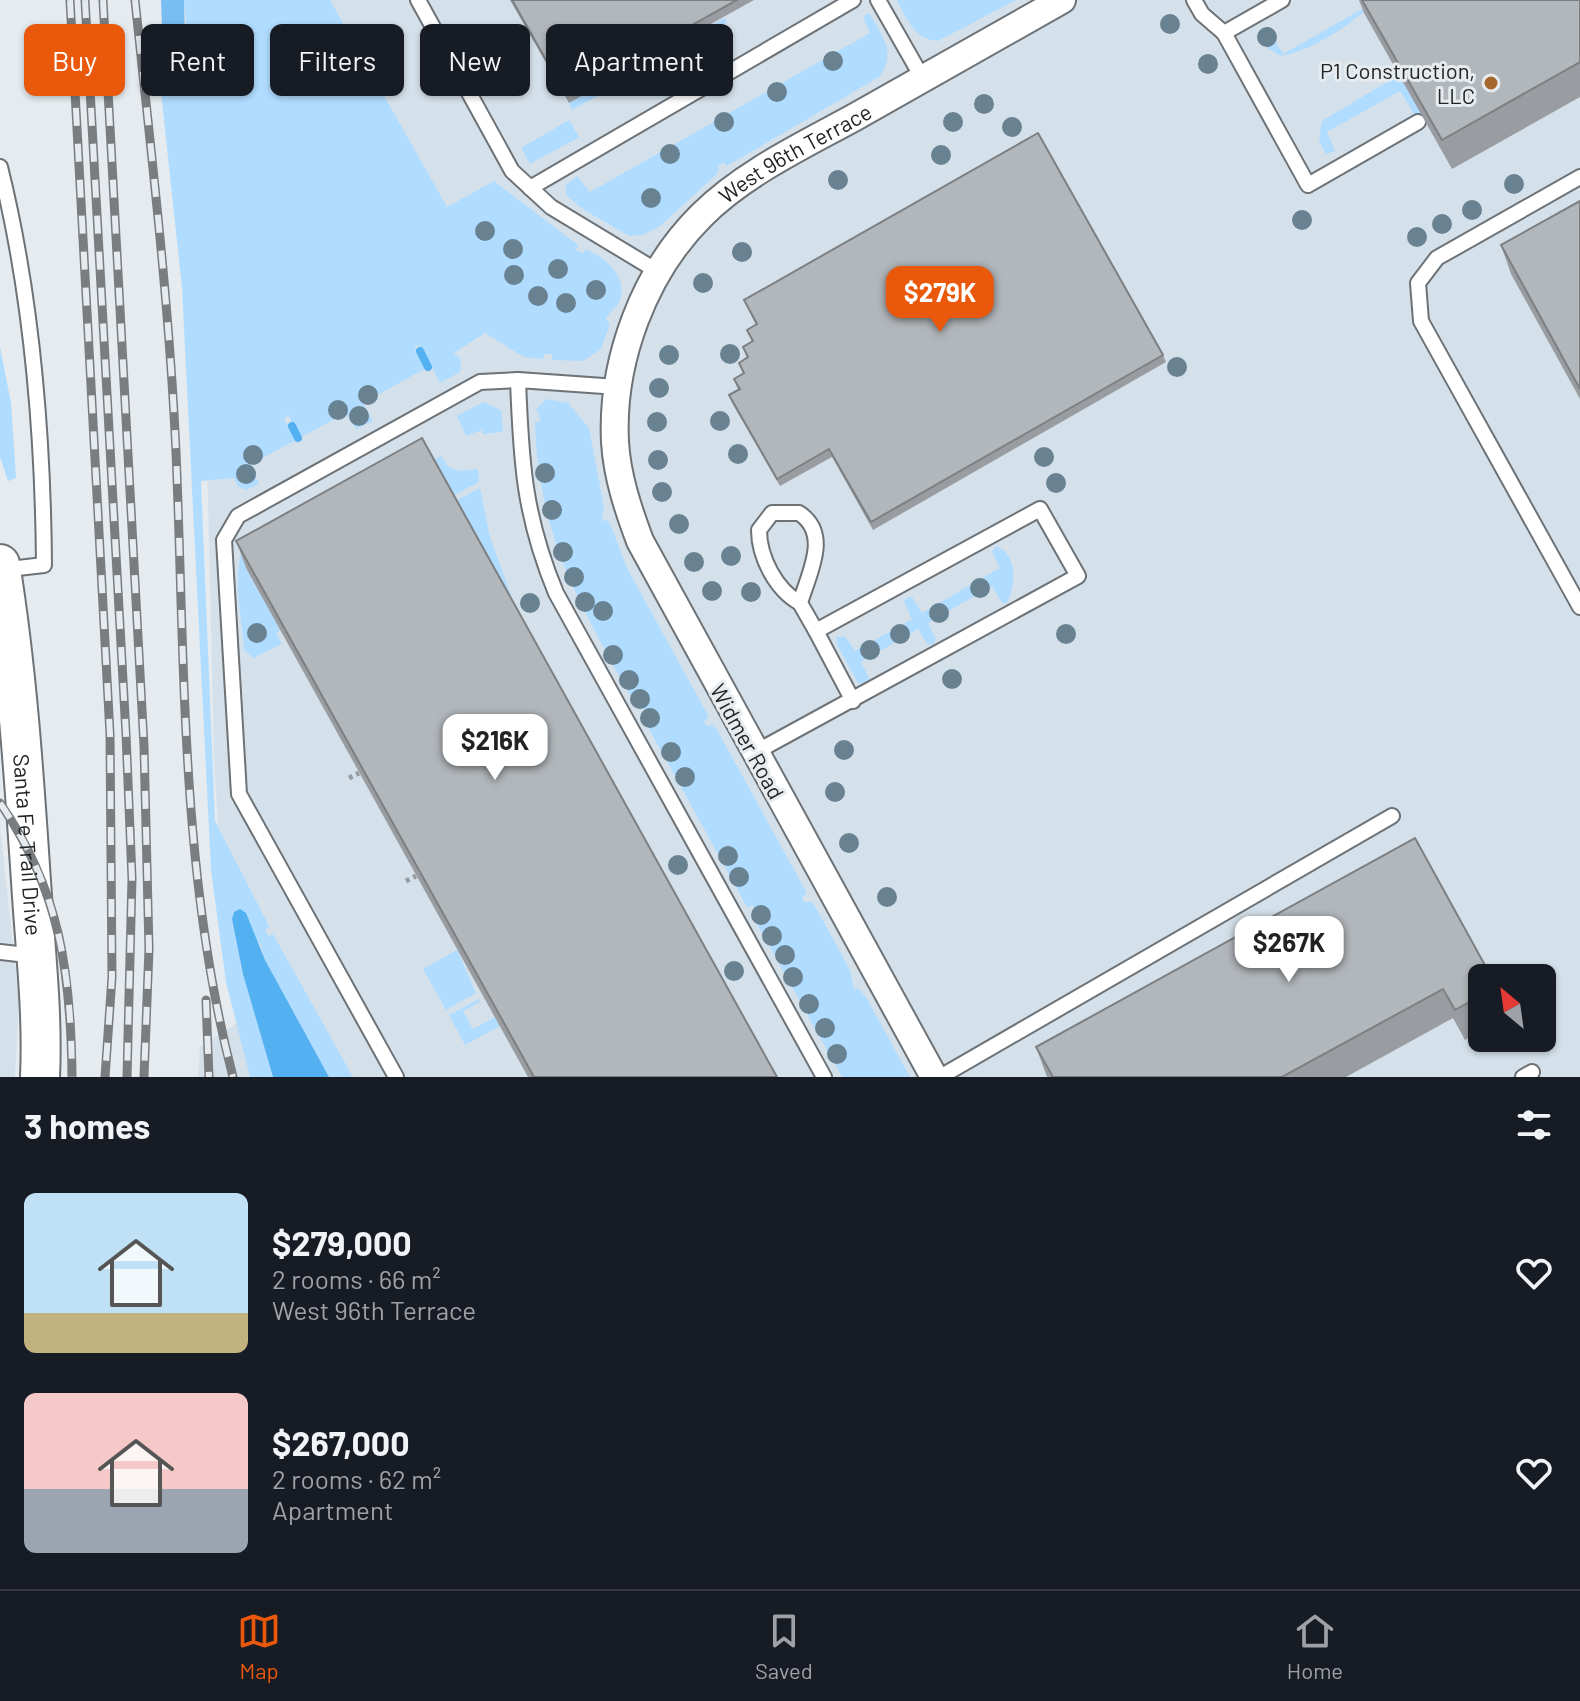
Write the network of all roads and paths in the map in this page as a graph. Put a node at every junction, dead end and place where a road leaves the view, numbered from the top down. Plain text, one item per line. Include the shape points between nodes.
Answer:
1 (418, 0) edge
2 (853, 0) edge
3 (878, 0) edge
4 (1062, 0) edge
5 (1194, 0) edge
6 (1282, 0) edge
7 (1224, 33) junction
8 (923, 79) junction
9 (1418, 122) edge
10 (0, 167) edge
11 (1580, 177) edge
12 (530, 188) junction
13 (657, 271) junction
14 (518, 380) junction
15 (618, 387) junction
16 (0, 568) edge
17 (800, 603) junction
18 (1580, 607) edge
19 (816, 631) junction
20 (7, 660) edge
21 (853, 701) junction
22 (754, 753) junction
23 (359, 773) edge
24 (349, 778) dead end
25 (1392, 816) dead end
26 (416, 876) edge
27 (406, 881) dead end
28 (18, 954) edge
29 (40, 1077) edge
30 (396, 1077) edge
31 (824, 1077) edge
32 (934, 1077) edge
33 (940, 1077) edge

1 - 12 lane via 512,171
2 - 12 lane
3 - 8 lane
4 - 8 street, West 96th Terrace
5 - 7 lane
6 - 7 lane
7 - 9 lane via 1308,185
8 - 13 street, West 96th Terrace via 745,181 701,216
10 - 16 lane via 17,237 41,447 44,565
11 - 18 lane via 1437,258 1418,283 1421,321
12 - 13 lane via 551,207
13 - 15 street, West 96th Terrace
14 - 15 lane
14 - 30 lane via 480,382 467,389 238,516 224,540 239,794
14 - 31 lane via 526,507 556,593
15 - 22 street, Widmer Road via 615,442 629,512 657,578
16 - 20 main road, Santa Fe Trail Drive
17 - 17 lane via 818,540 815,529 799,513 772,513 759,530 760,551 785,595
17 - 19 lane
19 - 21 lane
19 - 21 lane via 1040,509 1078,576
20 - 28 main road, Santa Fe Trail Drive
21 - 22 lane
22 - 32 street, Widmer Road
23 - 24 path
25 - 33 lane
26 - 27 path
28 - 29 main road, Santa Fe Trail Drive via 42,1034

